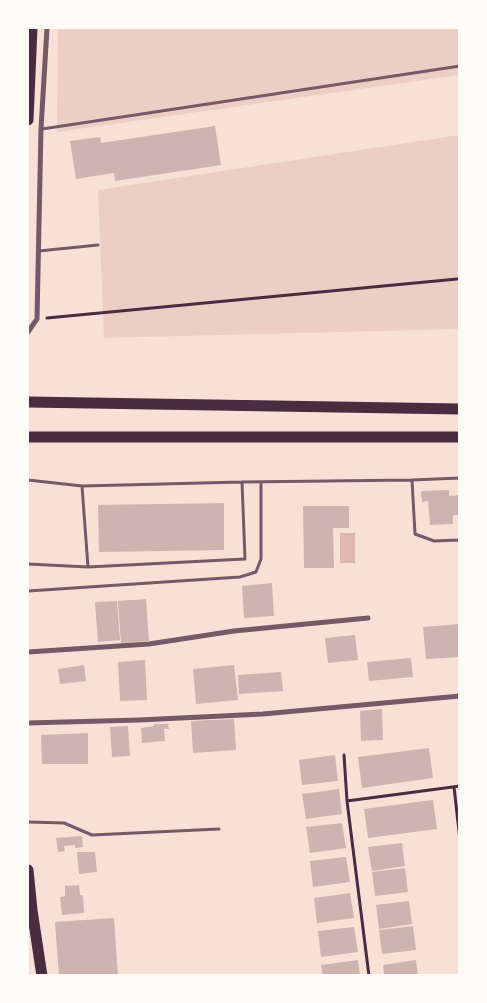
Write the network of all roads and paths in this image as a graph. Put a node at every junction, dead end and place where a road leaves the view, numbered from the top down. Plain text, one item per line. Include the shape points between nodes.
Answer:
1 (32, 28) edge
2 (47, 28) edge
3 (460, 66) edge
4 (28, 120) edge
5 (41, 129) junction
6 (98, 245) dead end
7 (39, 251) junction
8 (457, 279) dead end
9 (37, 319) junction
10 (28, 332) edge
11 (28, 402) edge
12 (460, 409) edge
13 (28, 437) edge
14 (460, 437) edge
15 (460, 478) edge
16 (28, 480) edge
17 (412, 480) junction
18 (242, 482) junction
19 (262, 482) junction
20 (82, 486) junction
21 (460, 540) edge
22 (28, 564) edge
23 (88, 567) junction
24 (28, 591) edge
25 (368, 618) dead end
26 (28, 652) edge
27 (460, 696) edge
28 (28, 723) edge
29 (344, 755) dead end
30 (460, 786) edge
31 (454, 787) junction
32 (347, 801) junction
33 (28, 822) edge
34 (219, 829) dead end
35 (460, 840) edge
36 (28, 870) edge
37 (30, 910) edge
38 (42, 976) edge
39 (369, 976) edge

1 - 4 main road
2 - 5 street
3 - 5 lane
5 - 7 street
6 - 7 lane
7 - 9 street
8 - 9 path
9 - 10 street
11 - 12 main road
13 - 14 main road
15 - 17 lane
16 - 20 lane
17 - 19 lane
17 - 21 lane via 415,534 434,542
18 - 19 lane
18 - 20 lane
18 - 23 lane via 245,559
19 - 24 lane via 261,559 256,572 240,577
20 - 23 lane
22 - 23 lane
25 - 26 street via 234,631 149,644
27 - 28 street via 263,714
29 - 32 path
30 - 31 path
31 - 32 path
31 - 35 path
32 - 39 path
33 - 34 lane via 64,823 92,835
36 - 37 main road
37 - 38 main road

